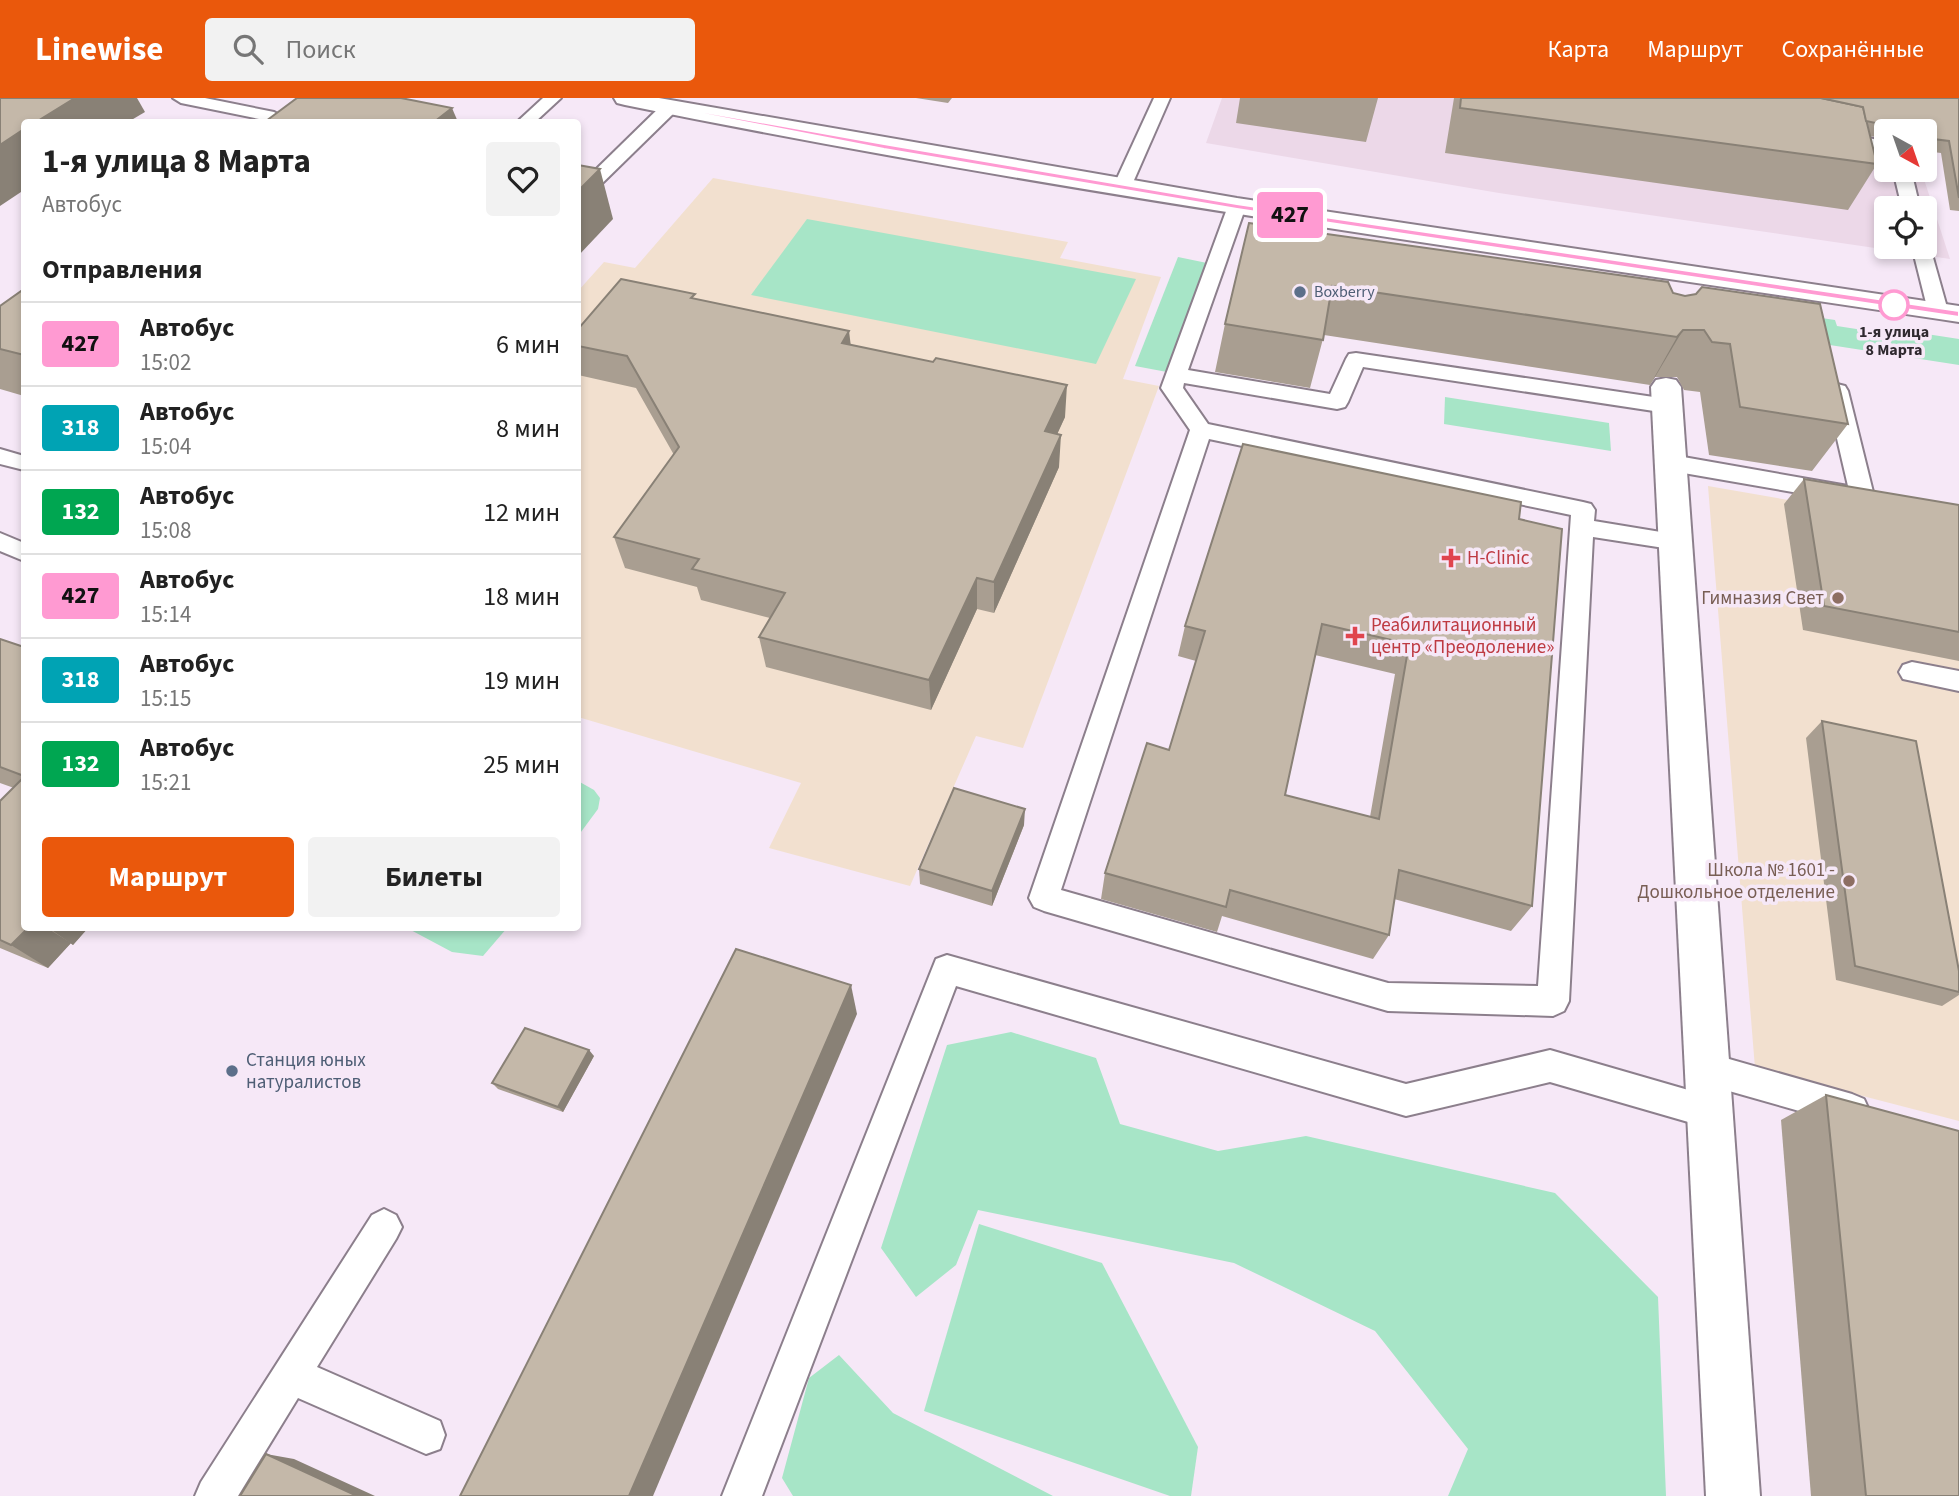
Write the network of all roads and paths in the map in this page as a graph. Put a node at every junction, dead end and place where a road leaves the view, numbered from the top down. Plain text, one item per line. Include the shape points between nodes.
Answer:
1 (181, 98) edge
2 (553, 98) edge
3 (625, 98) edge
4 (1163, 98) edge
5 (670, 107) junction
6 (274, 117) edge
7 (528, 119) edge
8 (1818, 131) edge
9 (1874, 143) edge
10 (1122, 187) junction
11 (581, 194) edge
12 (1237, 206) junction
13 (1926, 259) edge
14 (1948, 312) edge
15 (1831, 363) edge
16 (1177, 375) junction
17 (1666, 396) joint
18 (1201, 429) junction
19 (0, 456) edge
20 (21, 462) edge
21 (1672, 463) junction
22 (1862, 496) junction
23 (1888, 501) edge
24 (1582, 527) junction
25 (0, 541) edge
26 (1676, 542) junction
27 (21, 552) edge
28 (1912, 672) dead end
29 (1959, 681) edge
30 (1709, 1090) junction
31 (1883, 1118) edge
32 (384, 1227) dead end
33 (291, 1375) junction
34 (426, 1435) dead end
35 (215, 1496) edge
36 (742, 1496) edge
37 (1733, 1496) edge

1 - 6 lane
2 - 7 lane
3 - 5 street
4 - 10 lane
5 - 10 street
5 - 11 lane
8 - 9 lane
10 - 12 street
12 - 14 street via 1654,281
12 - 16 lane
13 - 14 lane
15 - 22 lane
16 - 17 lane via 1337,402 1356,359
16 - 18 lane via 1172,388
17 - 21 street
18 - 24 lane via 1583,510
18 - 24 lane via 1044,898 1388,997 1553,1001
19 - 20 lane
21 - 22 lane
21 - 26 street
22 - 23 lane
24 - 26 lane
25 - 27 lane
26 - 30 street
28 - 29 lane
30 - 31 lane
30 - 36 lane via 1550,1066 1406,1100 947,969
30 - 37 street
32 - 33 lane
33 - 34 lane
33 - 35 lane

